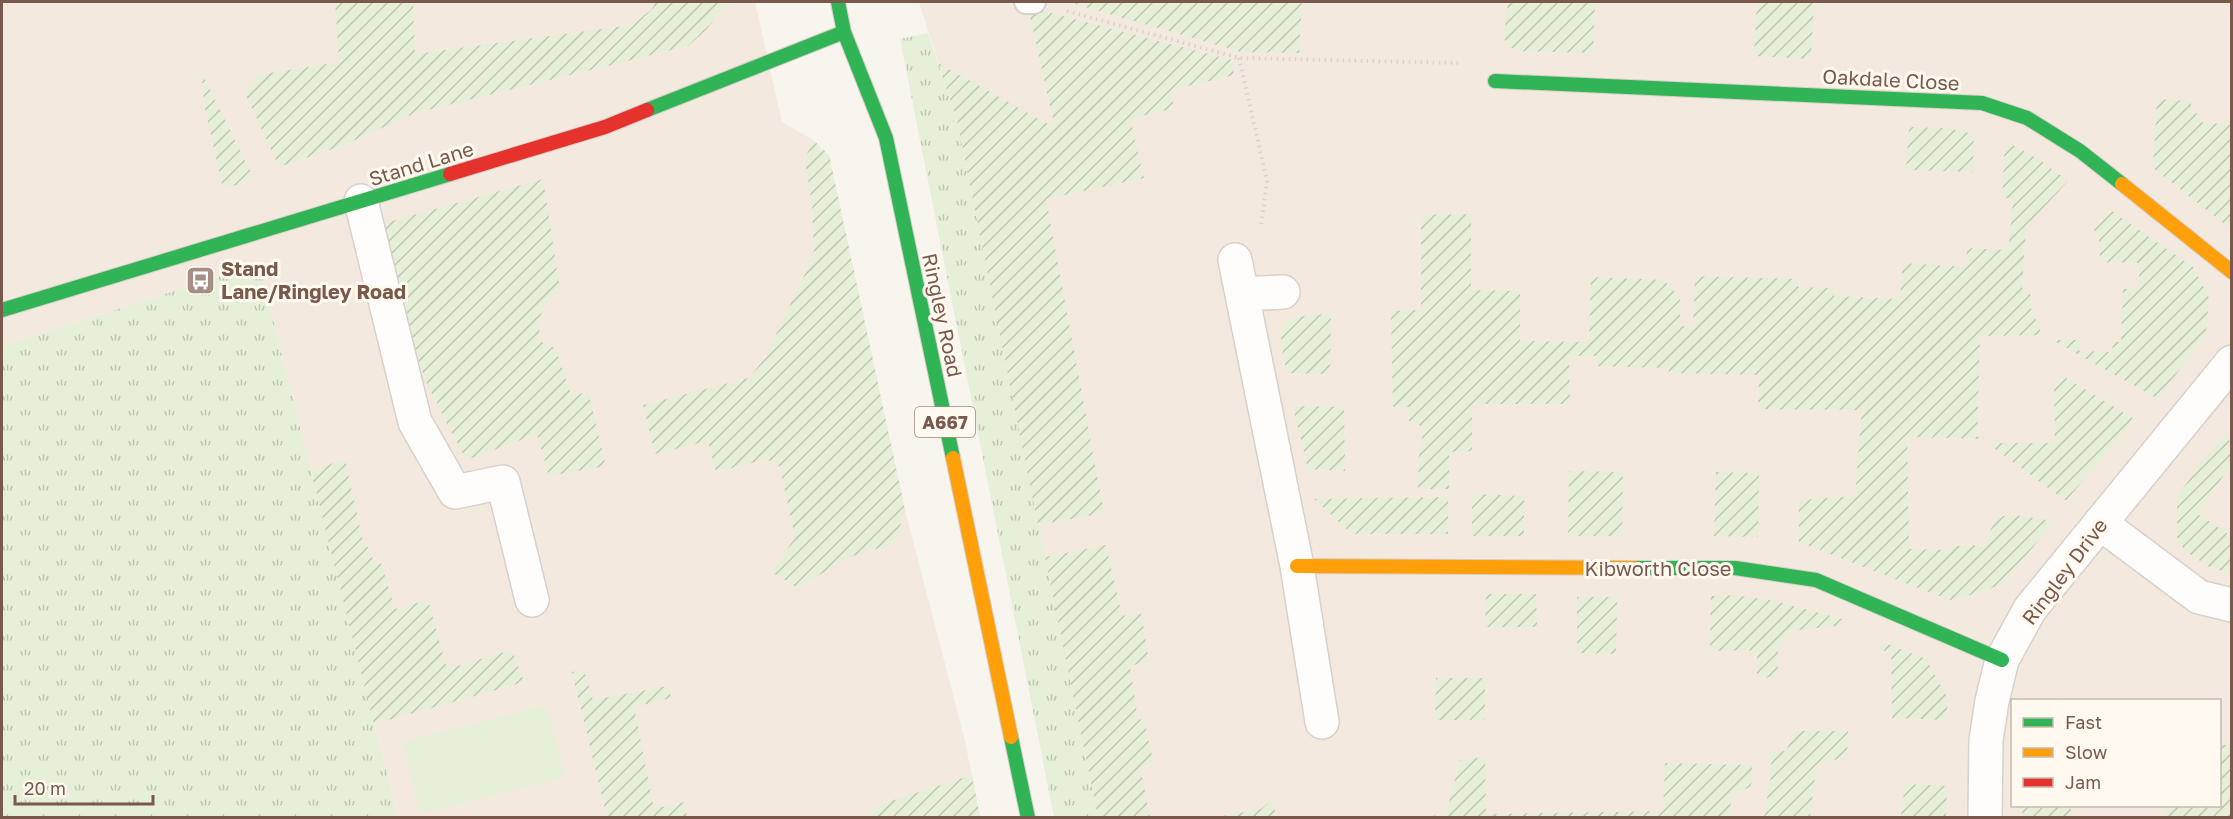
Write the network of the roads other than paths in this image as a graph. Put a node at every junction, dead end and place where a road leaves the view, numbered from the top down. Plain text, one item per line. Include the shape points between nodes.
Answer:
1 (838, 2) edge
2 (844, 32) junction
3 (1495, 81) road end
4 (361, 201) junction
5 (1235, 260) road end
6 (2232, 272) edge
7 (1283, 292) dead end
8 (1242, 294) junction
9 (2, 310) edge
10 (2232, 362) edge
11 (2100, 523) junction
12 (1297, 566) junction
13 (532, 600) dead end
14 (2232, 605) edge
15 (2002, 660) junction
16 (1322, 722) dead end
17 (1028, 818) edge
18 (1985, 818) edge

1 - 2 street, Ringley Road / A667
2 - 4 street, Stand Lane via 605,127
2 - 17 street, Ringley Road / A667 via 886,138
3 - 6 street, Oakdale Close via 1982,103 2027,118 2080,151
4 - 9 street, Stand Lane
4 - 13 street via 415,422 455,492 503,482
5 - 8 street
7 - 8 street
8 - 12 street
10 - 11 street, Ringley Drive
11 - 14 street via 2199,597
11 - 15 street, Ringley Drive via 2030,609
12 - 15 street, Kibworth Close via 1724,568 1774,572 1816,580
12 - 16 street
15 - 18 street, Ringley Drive via 1986,740

